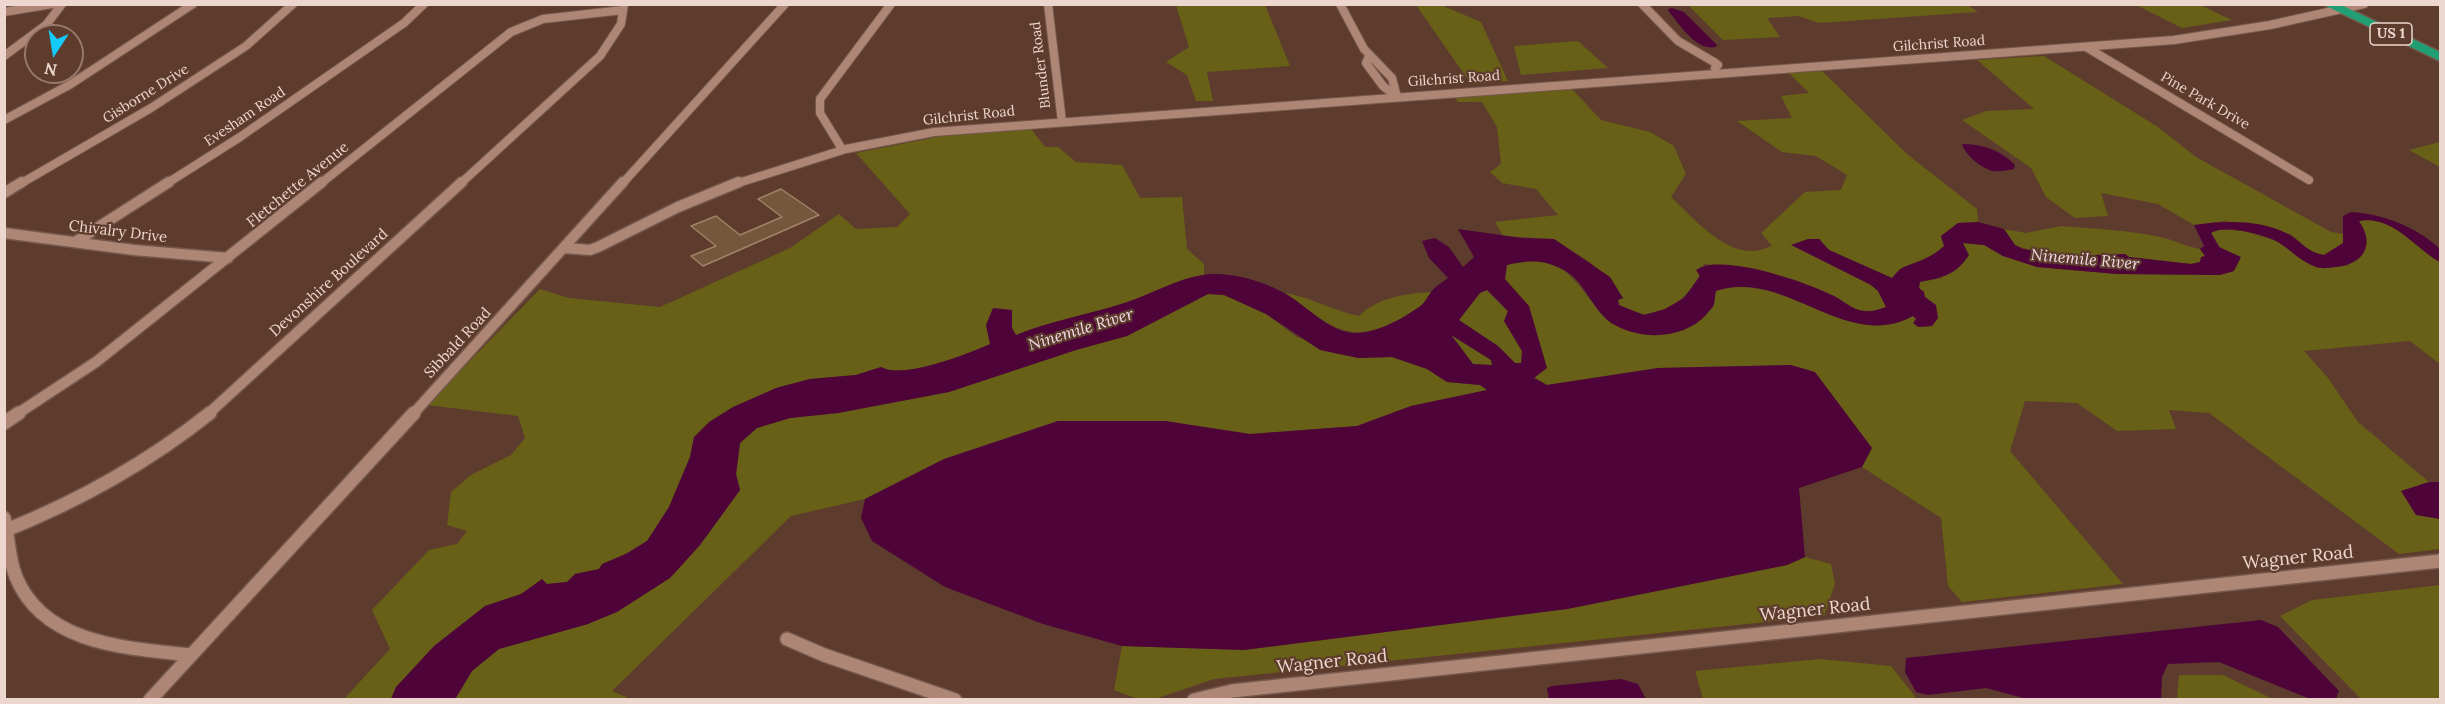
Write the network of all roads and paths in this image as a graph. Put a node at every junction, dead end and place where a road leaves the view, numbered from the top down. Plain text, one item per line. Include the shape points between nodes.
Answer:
1 (52, 4) edge
2 (62, 4) edge
3 (193, 4) edge
4 (293, 4) edge
5 (424, 4) edge
6 (785, 4) edge
7 (891, 4) edge
8 (1048, 4) edge
9 (1340, 4) edge
10 (1642, 4) edge
11 (2328, 4) edge
12 (624, 7) edge
13 (2351, 7) edge
14 (4, 12) edge
15 (2085, 47) junction
16 (2440, 48) edge
17 (4, 56) edge
18 (2440, 57) edge
19 (1718, 71) junction
20 (1397, 97) junction
21 (4, 120) edge
22 (1062, 122) junction
23 (842, 149) junction
24 (2309, 180) dead end
25 (4, 193) edge
26 (4, 233) edge
27 (75, 242) junction
28 (565, 248) junction
29 (228, 258) junction
30 (4, 423) edge
31 (6, 526) edge
32 (2440, 561) edge
33 (787, 639) dead end
34 (191, 655) junction
35 (150, 699) edge
36 (955, 699) edge
37 (1194, 699) edge

1 - 14 street
2 - 17 street via 46,25
3 - 21 street via 71,84
4 - 25 street, Gisborne Drive via 246,46 151,108
5 - 27 street, Evesham Road via 404,23 240,137
6 - 28 street, Sibbald Road
7 - 23 street via 820,99 820,113
8 - 22 street, Blunder Road
9 - 20 street via 1369,56 1366,63 1386,90
10 - 19 street via 1707,66
11 - 13 highway, US 1
12 - 29 street, Fletchette Avenue via 543,19 511,32
12 - 31 street, Devonshire Boulevard via 617,31 600,56 195,424 164,450 106,485 63,508
13 - 15 street, Gilchrist Road via 2232,33
13 - 16 highway, US 1
13 - 18 highway, US 1
15 - 19 street, Gilchrist Road
15 - 24 street, Pine Park Drive
19 - 20 street, Gilchrist Road
20 - 22 street, Gilchrist Road
22 - 23 street, Gilchrist Road via 944,131
23 - 28 street, Gilchrist Road via 706,194 590,250
26 - 27 street, Chivalry Drive
27 - 29 street, Chivalry Drive
28 - 34 street, Sibbald Road
29 - 30 street, Fletchette Avenue via 96,362
31 - 34 street via 15,576 26,598 51,621 90,640
32 - 37 street, Wagner Road via 1232,691
33 - 36 street
34 - 35 street, Sibbald Road

